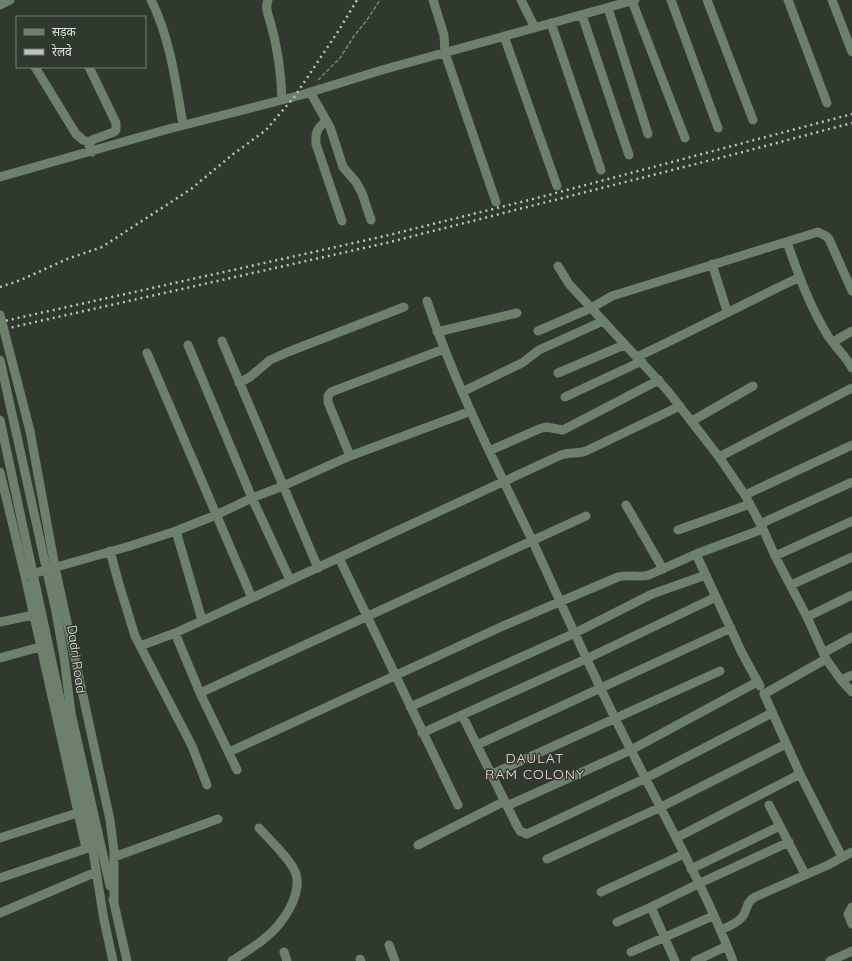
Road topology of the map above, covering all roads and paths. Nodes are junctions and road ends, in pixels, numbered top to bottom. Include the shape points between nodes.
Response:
1 (10, 0) edge
2 (151, 0) edge
3 (268, 0) edge
4 (380, 0) edge
5 (433, 0) edge
6 (521, 0) edge
7 (633, 0) edge
8 (671, 0) edge
9 (707, 0) edge
10 (788, 0) edge
11 (832, 0) edge
12 (0, 5) edge
13 (608, 8) junction
14 (582, 15) junction
15 (551, 23) junction
16 (535, 28) junction
17 (504, 36) junction
18 (852, 52) edge
19 (445, 53) junction
20 (36, 68) edge
21 (89, 68) edge
22 (318, 80) dead end
23 (310, 92) junction
24 (282, 99) junction
25 (827, 103) dead end
26 (753, 120) dead end
27 (326, 121) junction
28 (183, 125) junction
29 (718, 128) dead end
30 (648, 134) dead end
31 (685, 138) dead end
32 (90, 142) junction
33 (92, 152) junction
34 (629, 155) dead end
35 (601, 170) dead end
36 (0, 177) edge
37 (557, 186) dead end
38 (496, 202) dead end
39 (371, 220) dead end
40 (342, 221) dead end
41 (787, 242) junction
42 (712, 264) junction
43 (558, 266) dead end
44 (800, 277) junction
45 (852, 291) edge
46 (427, 301) dead end
47 (404, 307) dead end
48 (591, 308) junction
49 (727, 312) junction
50 (517, 313) dead end
51 (0, 315) edge
52 (603, 321) junction
53 (538, 331) dead end
54 (852, 331) edge
55 (438, 332) junction
56 (222, 341) dead end
57 (832, 342) junction
58 (624, 344) junction
59 (188, 345) dead end
60 (444, 349) junction
61 (146, 353) dead end
62 (640, 359) junction
63 (0, 360) edge
64 (852, 368) edge
65 (558, 374) dead end
66 (659, 380) junction
67 (240, 384) junction
68 (754, 386) dead end
69 (852, 388) edge
70 (462, 392) junction
71 (565, 397) dead end
72 (680, 406) junction
73 (471, 411) junction
74 (0, 420) edge
75 (692, 421) junction
76 (852, 445) edge
77 (489, 451) junction
78 (350, 456) junction
79 (719, 457) junction
80 (0, 472) edge
81 (504, 482) junction
82 (852, 482) edge
83 (283, 486) junction
84 (745, 495) junction
85 (252, 498) junction
86 (750, 504) junction
87 (626, 505) dead end
88 (10, 513) junction
89 (216, 515) junction
90 (0, 516) edge
91 (586, 516) dead end
92 (852, 520) edge
93 (762, 526) junction
94 (678, 530) dead end
95 (176, 531) junction
96 (532, 541) junction
97 (110, 550) junction
98 (696, 554) junction
99 (775, 556) junction
100 (852, 557) edge
101 (339, 558) junction
102 (55, 567) junction
103 (318, 568) junction
104 (663, 569) junction
105 (706, 575) junction
106 (25, 576) junction
107 (290, 580) junction
108 (791, 585) junction
109 (852, 595) edge
110 (716, 597) junction
111 (252, 598) junction
112 (560, 602) junction
113 (33, 614) junction
114 (366, 617) junction
115 (807, 617) junction
116 (202, 620) junction
117 (0, 622) edge
118 (731, 628) junction
119 (575, 632) junction
120 (174, 633) junction
121 (852, 637) edge
122 (140, 646) junction
123 (40, 647) junction
124 (824, 656) junction
125 (0, 658) edge
126 (586, 659) junction
127 (720, 671) dead end
128 (852, 675) edge
129 (395, 676) junction
130 (841, 680) junction
131 (758, 682) junction
132 (601, 689) junction
133 (852, 692) edge
134 (200, 693) junction
135 (764, 694) junction
136 (410, 707) junction
137 (772, 713) junction
138 (462, 715) junction
139 (616, 718) junction
140 (422, 733) junction
141 (786, 744) junction
142 (477, 745) junction
143 (631, 750) junction
144 (229, 752) junction
145 (237, 770) dead end
146 (492, 774) junction
147 (800, 774) junction
148 (646, 778) junction
149 (207, 785) dead end
150 (506, 803) junction
151 (458, 805) dead end
152 (769, 805) dead end
153 (660, 807) junction
154 (77, 812) junction
155 (218, 820) dead end
156 (780, 826) junction
157 (259, 828) dead end
158 (0, 838) edge
159 (676, 838) junction
160 (789, 842) junction
161 (418, 845) dead end
162 (89, 847) junction
163 (852, 852) edge
164 (684, 854) junction
165 (114, 857) junction
166 (842, 857) junction
167 (547, 859) dead end
168 (691, 869) junction
169 (96, 872) junction
170 (805, 874) junction
171 (0, 878) edge
172 (698, 884) junction
173 (601, 892) dead end
174 (114, 903) junction
175 (852, 906) edge
176 (651, 907) junction
177 (0, 913) edge
178 (713, 916) junction
179 (617, 922) dead end
180 (852, 924) edge
181 (720, 930) junction
182 (665, 938) junction
183 (389, 945) dead end
184 (727, 946) junction
185 (852, 951) edge
186 (631, 952) dead end
187 (113, 961) edge
188 (127, 961) edge
189 (232, 961) edge
190 (395, 961) edge
191 (675, 961) edge
192 (695, 961) edge
193 (733, 961) edge
194 (830, 961) edge

1 - 12 street
2 - 28 street via 170,58
3 - 24 street via 267,13 280,61
4 - 22 path via 340,58
5 - 19 street via 444,35
6 - 16 street
7 - 13 street
7 - 31 street
8 - 29 street
9 - 26 street
10 - 25 street
11 - 18 street
13 - 14 street
13 - 30 street
14 - 15 street
14 - 34 street
15 - 16 street
15 - 35 street
16 - 17 street
17 - 19 street
17 - 37 street
19 - 23 street
19 - 38 street
20 - 32 street via 76,134
21 - 32 street via 117,127 114,132
23 - 24 street
23 - 27 street
24 - 28 street
27 - 39 street via 343,167 359,188
27 - 40 street via 316,132 316,144
28 - 33 street
32 - 33 street
33 - 36 street
41 - 42 street
41 - 44 street
41 - 45 street via 818,232 826,236
42 - 48 street via 612,296
42 - 49 street
43 - 48 street via 569,284
44 - 49 street
44 - 57 street
46 - 55 street
47 - 67 street via 270,360
48 - 52 street
48 - 53 street
49 - 62 street
50 - 55 street
51 - 102 street, bridge via 30,432
52 - 58 street
52 - 70 street via 539,350 522,363
54 - 57 street
55 - 60 street
56 - 67 street
57 - 64 street
58 - 62 street
58 - 65 street
59 - 85 street
60 - 70 street
60 - 78 street via 331,392 328,402
61 - 89 street
62 - 66 street
62 - 71 street
63 - 174 street, Dadri Road, bridge via 56,612 72,713
66 - 72 street
66 - 77 street via 563,430 546,427
67 - 83 street
68 - 75 street
69 - 79 street
70 - 73 street
72 - 75 street
72 - 81 street via 586,451 567,453
73 - 77 street
73 - 78 street
74 - 162 street, Dadri Road, bridge via 90,833
75 - 79 street
76 - 84 street
77 - 81 street
78 - 83 street
79 - 84 street
80 - 88 street
81 - 96 street
81 - 101 street
82 - 93 street
83 - 85 street
83 - 103 street
84 - 86 street
85 - 89 street
85 - 107 street
86 - 93 street
86 - 94 street
87 - 104 street
88 - 90 street
88 - 106 street
89 - 95 street
89 - 111 street
91 - 96 street
92 - 99 street
93 - 98 street
93 - 99 street
95 - 97 street
95 - 116 street
96 - 112 street
96 - 114 street
97 - 102 street
97 - 122 street
98 - 104 street
98 - 105 street
99 - 108 street
100 - 108 street
101 - 103 street
101 - 114 street
102 - 106 street
102 - 165 street via 110,820
103 - 107 street
104 - 112 street via 643,577 618,577
105 - 110 street
105 - 119 street via 652,594
106 - 113 street
107 - 111 street
108 - 115 street
109 - 115 street
110 - 118 street
110 - 126 street
111 - 116 street
112 - 119 street
112 - 129 street
113 - 117 street
113 - 123 street
114 - 129 street
114 - 134 street
115 - 124 street
116 - 120 street
118 - 131 street
118 - 132 street
119 - 126 street
119 - 136 street
120 - 122 street
120 - 134 street
121 - 124 street
122 - 149 street via 189,740
123 - 125 street
123 - 154 street
124 - 130 street
124 - 135 street
126 - 132 street
126 - 138 street
127 - 139 street
128 - 130 street
129 - 136 street
129 - 144 street
130 - 133 street
131 - 135 street
131 - 143 street
132 - 139 street
132 - 142 street
134 - 144 street
135 - 137 street
136 - 140 street
137 - 141 street
137 - 148 street
138 - 140 street
138 - 142 street
139 - 143 street
139 - 146 street
140 - 151 street
141 - 147 street
141 - 153 street
142 - 146 street
143 - 148 street
143 - 150 street
144 - 145 street
146 - 150 street
147 - 159 street
147 - 166 street
148 - 150 street via 527,834 520,831
148 - 153 street
150 - 161 street
152 - 156 street
153 - 159 street
153 - 167 street
154 - 158 street
154 - 162 street
155 - 165 street
156 - 160 street
156 - 168 street
157 - 189 street via 296,873 296,892 289,909 275,929
159 - 164 street
160 - 170 street
160 - 172 street
162 - 169 street, Dadri Road
162 - 171 street
163 - 166 street
164 - 168 street
164 - 173 street
165 - 174 street
166 - 170 street
168 - 172 street
169 - 177 street
169 - 187 street, Dadri Road
170 - 181 street via 754,897 749,901 740,920
172 - 176 street
172 - 178 street
174 - 188 street, Dadri Road
175 - 180 street via 848,914
176 - 179 street
176 - 182 street
178 - 181 street
178 - 182 street
181 - 184 street
182 - 186 street
182 - 191 street
183 - 190 street
184 - 192 street
184 - 193 street
185 - 194 street

